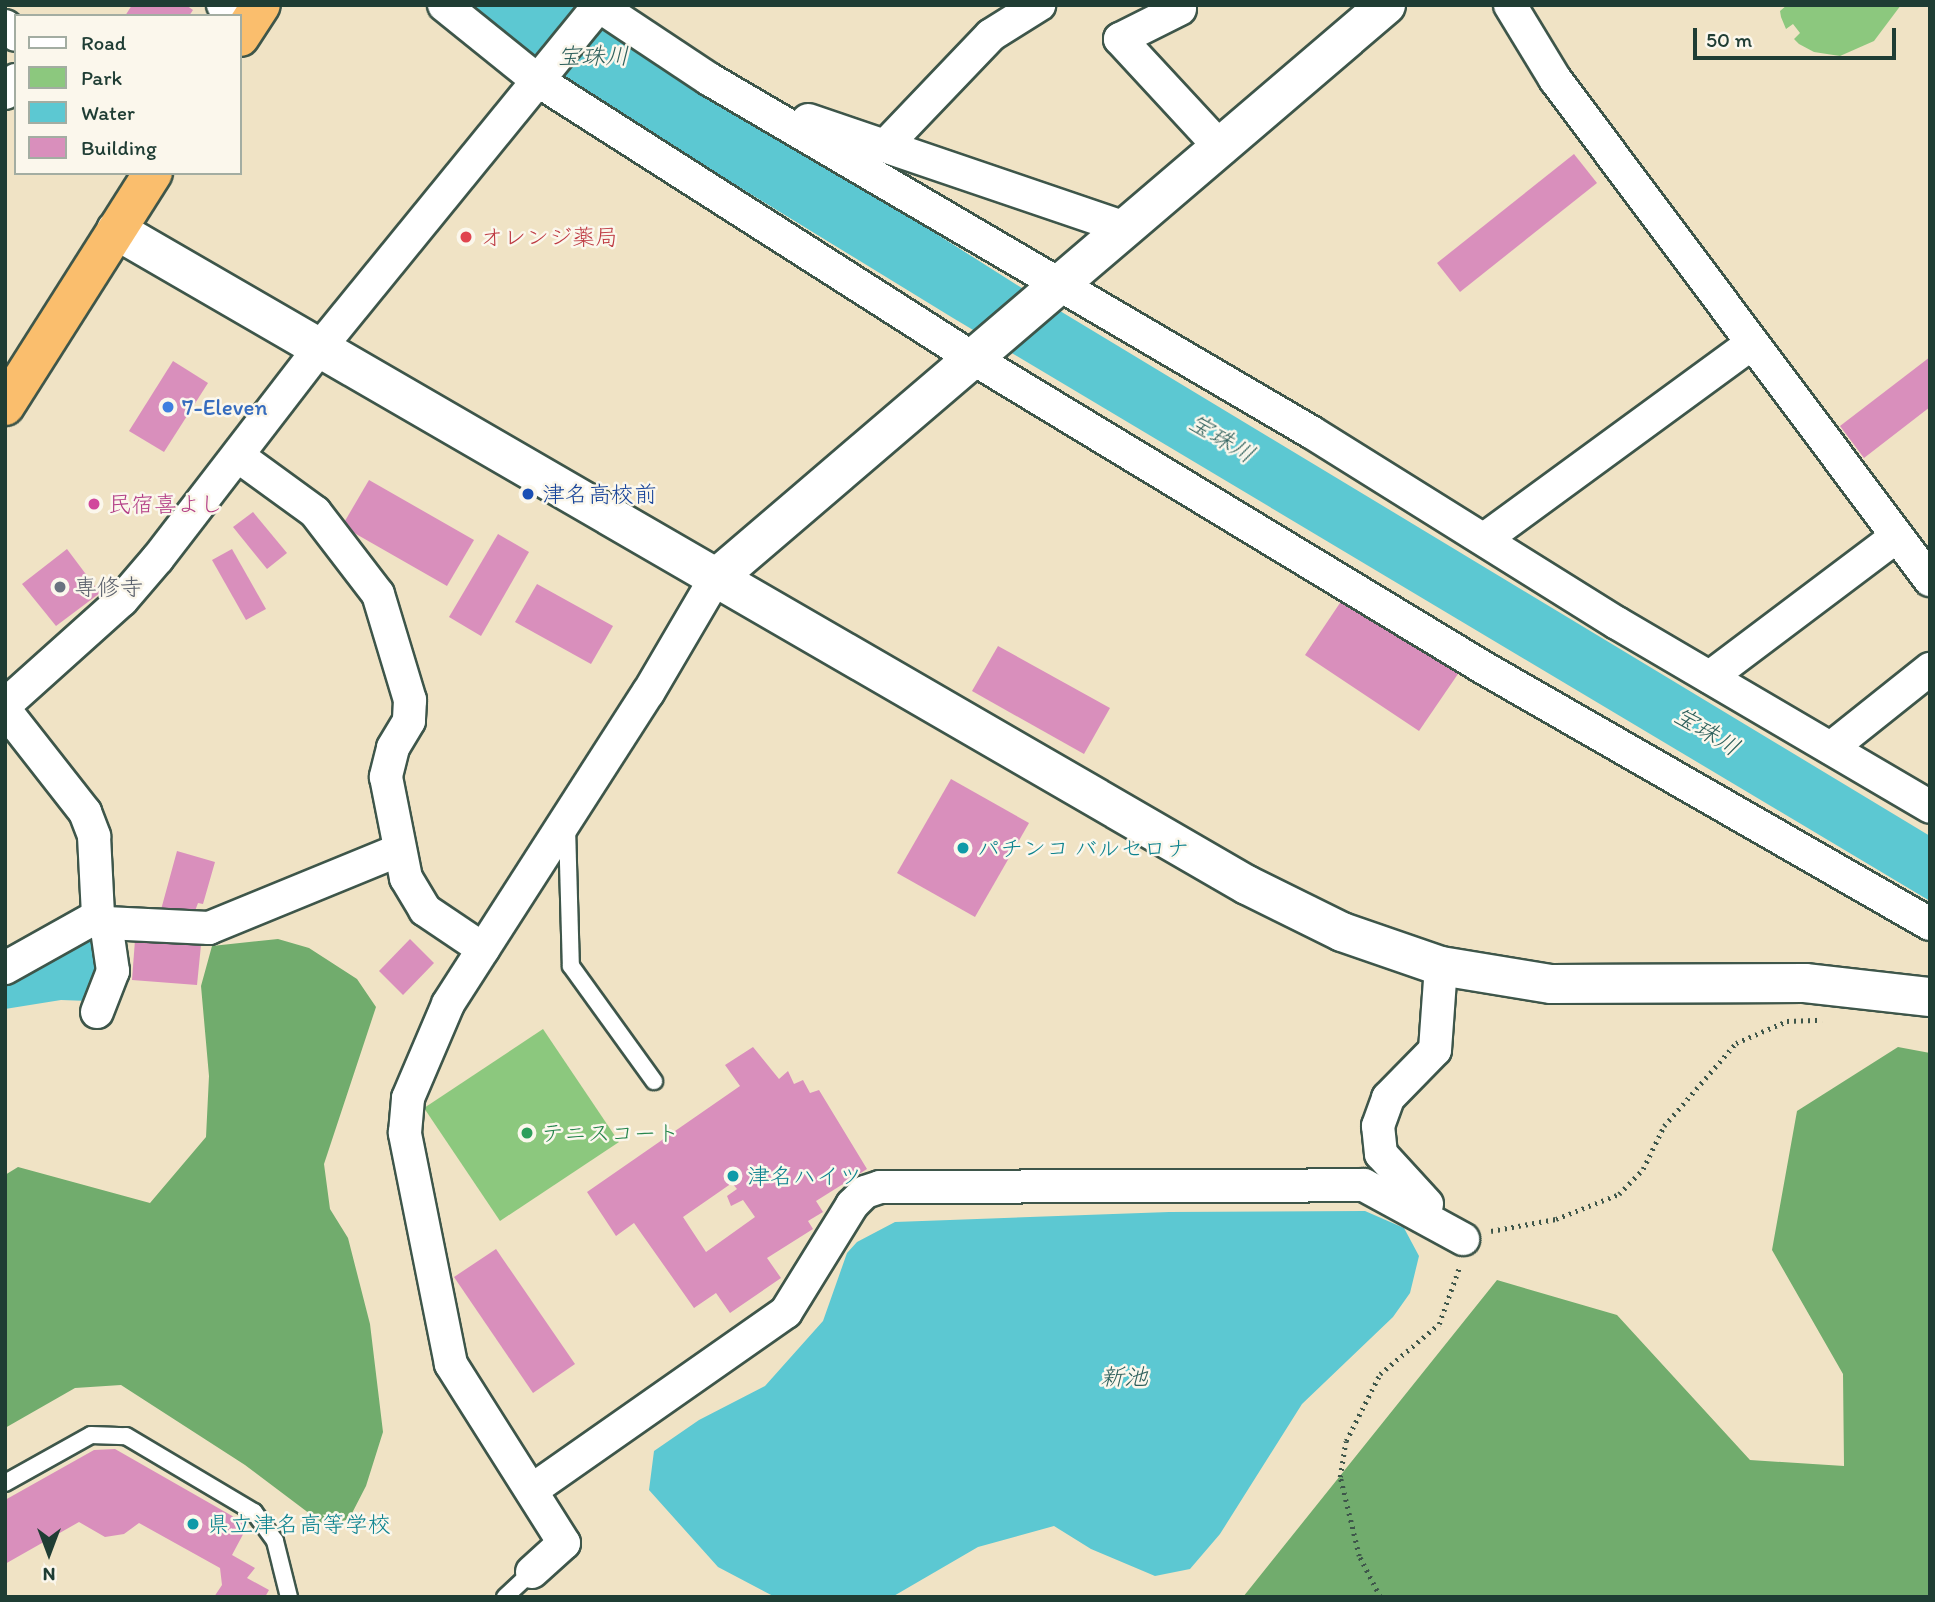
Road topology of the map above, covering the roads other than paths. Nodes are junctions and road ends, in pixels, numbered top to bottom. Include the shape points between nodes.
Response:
1 (444, 5) edge
2 (1039, 5) edge
3 (1387, 5) edge
4 (1510, 5) edge
5 (599, 6) edge
6 (1180, 9) dead end
7 (539, 77) junction
8 (796, 129) junction
9 (885, 146) junction
10 (1222, 149) junction
11 (152, 175) edge
12 (1128, 229) junction
13 (116, 230) junction
14 (1054, 290) junction
15 (1752, 343) junction
16 (318, 350) junction
17 (976, 357) junction
18 (11, 381) edge
19 (238, 456) junction
20 (1897, 536) junction
21 (1486, 538) junction
22 (715, 579) junction
23 (1930, 580) edge
24 (1930, 669) edge
25 (1710, 677) junction
26 (5, 707) edge
27 (1831, 748) junction
28 (1930, 807) edge
29 (566, 815) junction
30 (399, 850) junction
31 (102, 919) junction
32 (1930, 924) edge
33 (483, 949) junction
34 (1441, 966) junction
35 (5, 968) edge
36 (1930, 997) edge
37 (97, 1012) dead end
38 (654, 1081) dead end
39 (5, 1483) edge
40 (532, 1490) junction
41 (532, 1572) joint
42 (289, 1597) edge
43 (505, 1597) edge

1 - 7 street
2 - 9 street via 990,35
3 - 10 street
4 - 15 street via 1555,79
5 - 7 street
5 - 8 street via 709,79
6 - 10 street via 1120,38
7 - 16 street
7 - 17 street
8 - 9 street via 807,120
8 - 14 street
9 - 12 street
10 - 12 street
11 - 13 highway
12 - 14 street
13 - 16 street
13 - 18 highway
14 - 17 street
14 - 21 street
15 - 20 street
15 - 21 street
16 - 19 street
16 - 22 street
17 - 22 street
17 - 32 street via 1485,668
19 - 26 street via 122,600
19 - 30 street via 315,512 378,594 411,712 393,748 386,777
20 - 23 street
20 - 25 street
21 - 25 street
22 - 29 street via 648,693
22 - 34 street via 1258,890 1342,932
24 - 27 street
25 - 27 street
26 - 31 street via 85,812 94,836
27 - 28 street
29 - 33 street
29 - 38 lane via 571,966
30 - 31 street via 209,928
30 - 33 street via 416,900 438,921
31 - 35 street
31 - 37 street via 113,971
33 - 40 street via 448,1004 414,1079 405,1133 451,1364
34 - 36 street via 1510,980 1613,988 1850,985
34 - 40 street via 1435,1050 1388,1098 1377,1141 1390,1168 1463,1239 1364,1185 880,1187 865,1192 852,1205 786,1312
39 - 42 lane via 91,1435 126,1436 254,1512 275,1541
40 - 41 street via 564,1543
41 - 43 lane

